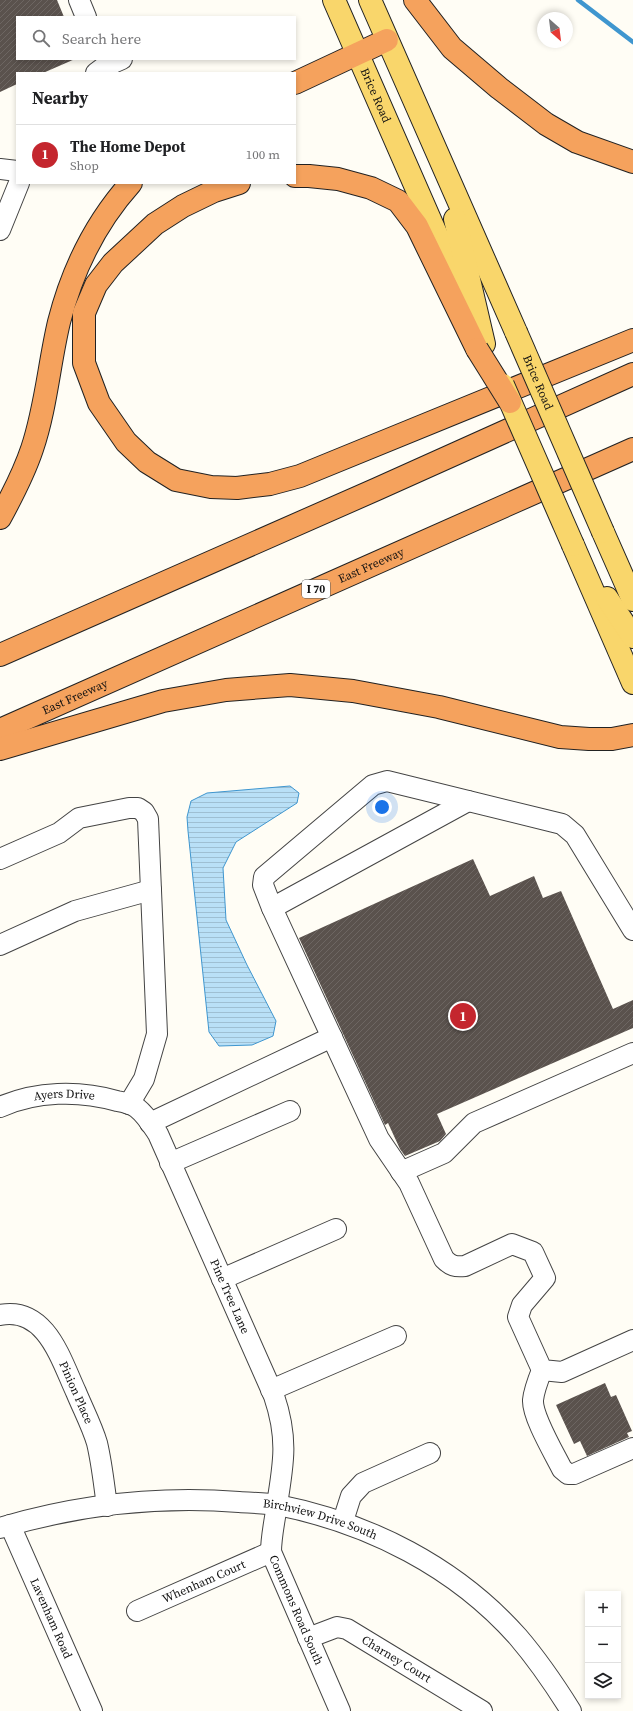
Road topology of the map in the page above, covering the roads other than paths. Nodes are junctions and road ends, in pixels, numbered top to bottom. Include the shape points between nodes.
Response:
1 (79, 0) edge
2 (334, 0) edge
3 (370, 0) edge
4 (415, 0) edge
5 (86, 16) edge
6 (387, 40) junction
7 (357, 53) junction
8 (119, 60) edge
9 (100, 66) edge
10 (296, 83) edge
11 (633, 162) edge
12 (442, 166) junction
13 (0, 169) edge
14 (16, 171) edge
15 (296, 176) edge
16 (19, 184) edge
17 (130, 184) edge
18 (236, 184) edge
19 (0, 230) edge
20 (633, 340) edge
21 (480, 346) junction
22 (633, 374) edge
23 (510, 402) joint
24 (633, 449) edge
25 (0, 518) edge
26 (573, 545) junction
27 (633, 600) edge
28 (633, 637) edge
29 (0, 655) edge
30 (633, 682) edge
31 (0, 730) edge
32 (633, 735) edge
33 (0, 750) edge
34 (468, 801) junction
35 (0, 858) edge
36 (151, 890) junction
37 (272, 908) junction
38 (633, 930) edge
39 (0, 945) edge
40 (332, 1037) junction
41 (633, 1053) edge
42 (129, 1104) junction
43 (0, 1108) edge
44 (290, 1111) dead end
45 (150, 1123) junction
46 (170, 1163) junction
47 (401, 1172) junction
48 (336, 1229) dead end
49 (222, 1279) junction
50 (0, 1315) edge
51 (396, 1336) dead end
52 (633, 1340) edge
53 (542, 1370) junction
54 (271, 1390) junction
55 (633, 1448) edge
56 (430, 1453) dead end
57 (277, 1505) junction
58 (107, 1506) junction
59 (343, 1522) junction
60 (5, 1527) edge
61 (271, 1552) junction
62 (137, 1611) dead end
63 (308, 1638) junction
64 (92, 1711) edge
65 (340, 1711) edge
66 (482, 1711) edge
67 (571, 1711) edge

1 - 5 street
2 - 7 main road, Brice Road
3 - 6 main road, Brice Road
4 - 11 highway via 452,48 546,124 578,142
6 - 7 highway
6 - 12 main road, Brice Road
7 - 10 highway
7 - 21 main road, Brice Road
8 - 9 street
12 - 21 main road, Brice Road
12 - 27 main road, Brice Road, bridge
13 - 14 street
15 - 21 highway via 338,179 371,188 398,201 417,226
16 - 19 street
17 - 25 highway via 99,224 74,277 59,322 44,403 32,450
18 - 20 highway via 183,206 156,224 113,263 96,285 84,313 84,363 99,403 126,442 147,462 176,480 211,487 237,488 270,484 300,476
21 - 23 highway, bridge
22 - 29 highway
23 - 26 main road, bridge
24 - 31 highway, East Freeway / I 70
26 - 28 main road
26 - 30 main road
32 - 33 highway via 612,739 560,737 439,707 353,691 290,685 226,690 163,701
34 - 37 street
34 - 37 street via 387,781 373,785 264,877 263,885
34 - 38 street via 562,824 575,835
35 - 36 street via 59,833 79,818 138,808 144,812 149,823
36 - 39 street via 75,911
36 - 42 street via 157,1034 144,1079
37 - 40 street
40 - 45 street
40 - 47 street via 379,1139
41 - 47 street via 474,1123 444,1153
42 - 43 street, Ayers Drive via 101,1096 68,1093 38,1096
42 - 45 street, Pine Tree Lane via 136,1107
44 - 46 street
45 - 46 street, Pine Tree Lane via 158,1134
46 - 49 street, Pine Tree Lane
47 - 53 street via 409,1183 444,1259 451,1265 465,1266 512,1244 533,1252 545,1278 522,1305 518,1317
48 - 49 street
49 - 54 street, Pine Tree Lane
50 - 58 street, Pinion Place via 27,1318 52,1340 96,1441
51 - 54 street
52 - 53 street via 562,1372
53 - 55 street via 533,1402 536,1415 562,1469 568,1474 574,1474
54 - 57 street, Pine Tree Lane via 284,1432
56 - 59 street via 363,1483 351,1496
57 - 58 street, Birchview Drive South via 204,1499
57 - 59 street, Birchview Drive South
57 - 61 street, Commons Road South
58 - 60 street, Birchview Drive South via 68,1511
59 - 67 street, Birchview Drive South via 395,1544 436,1568 482,1603 518,1637
60 - 64 street, Lavenham Road
61 - 62 street, Whenham Court
61 - 63 street, Commons Road South
63 - 65 street, Commons Road South
63 - 66 street, Charney Court via 337,1627 347,1629

